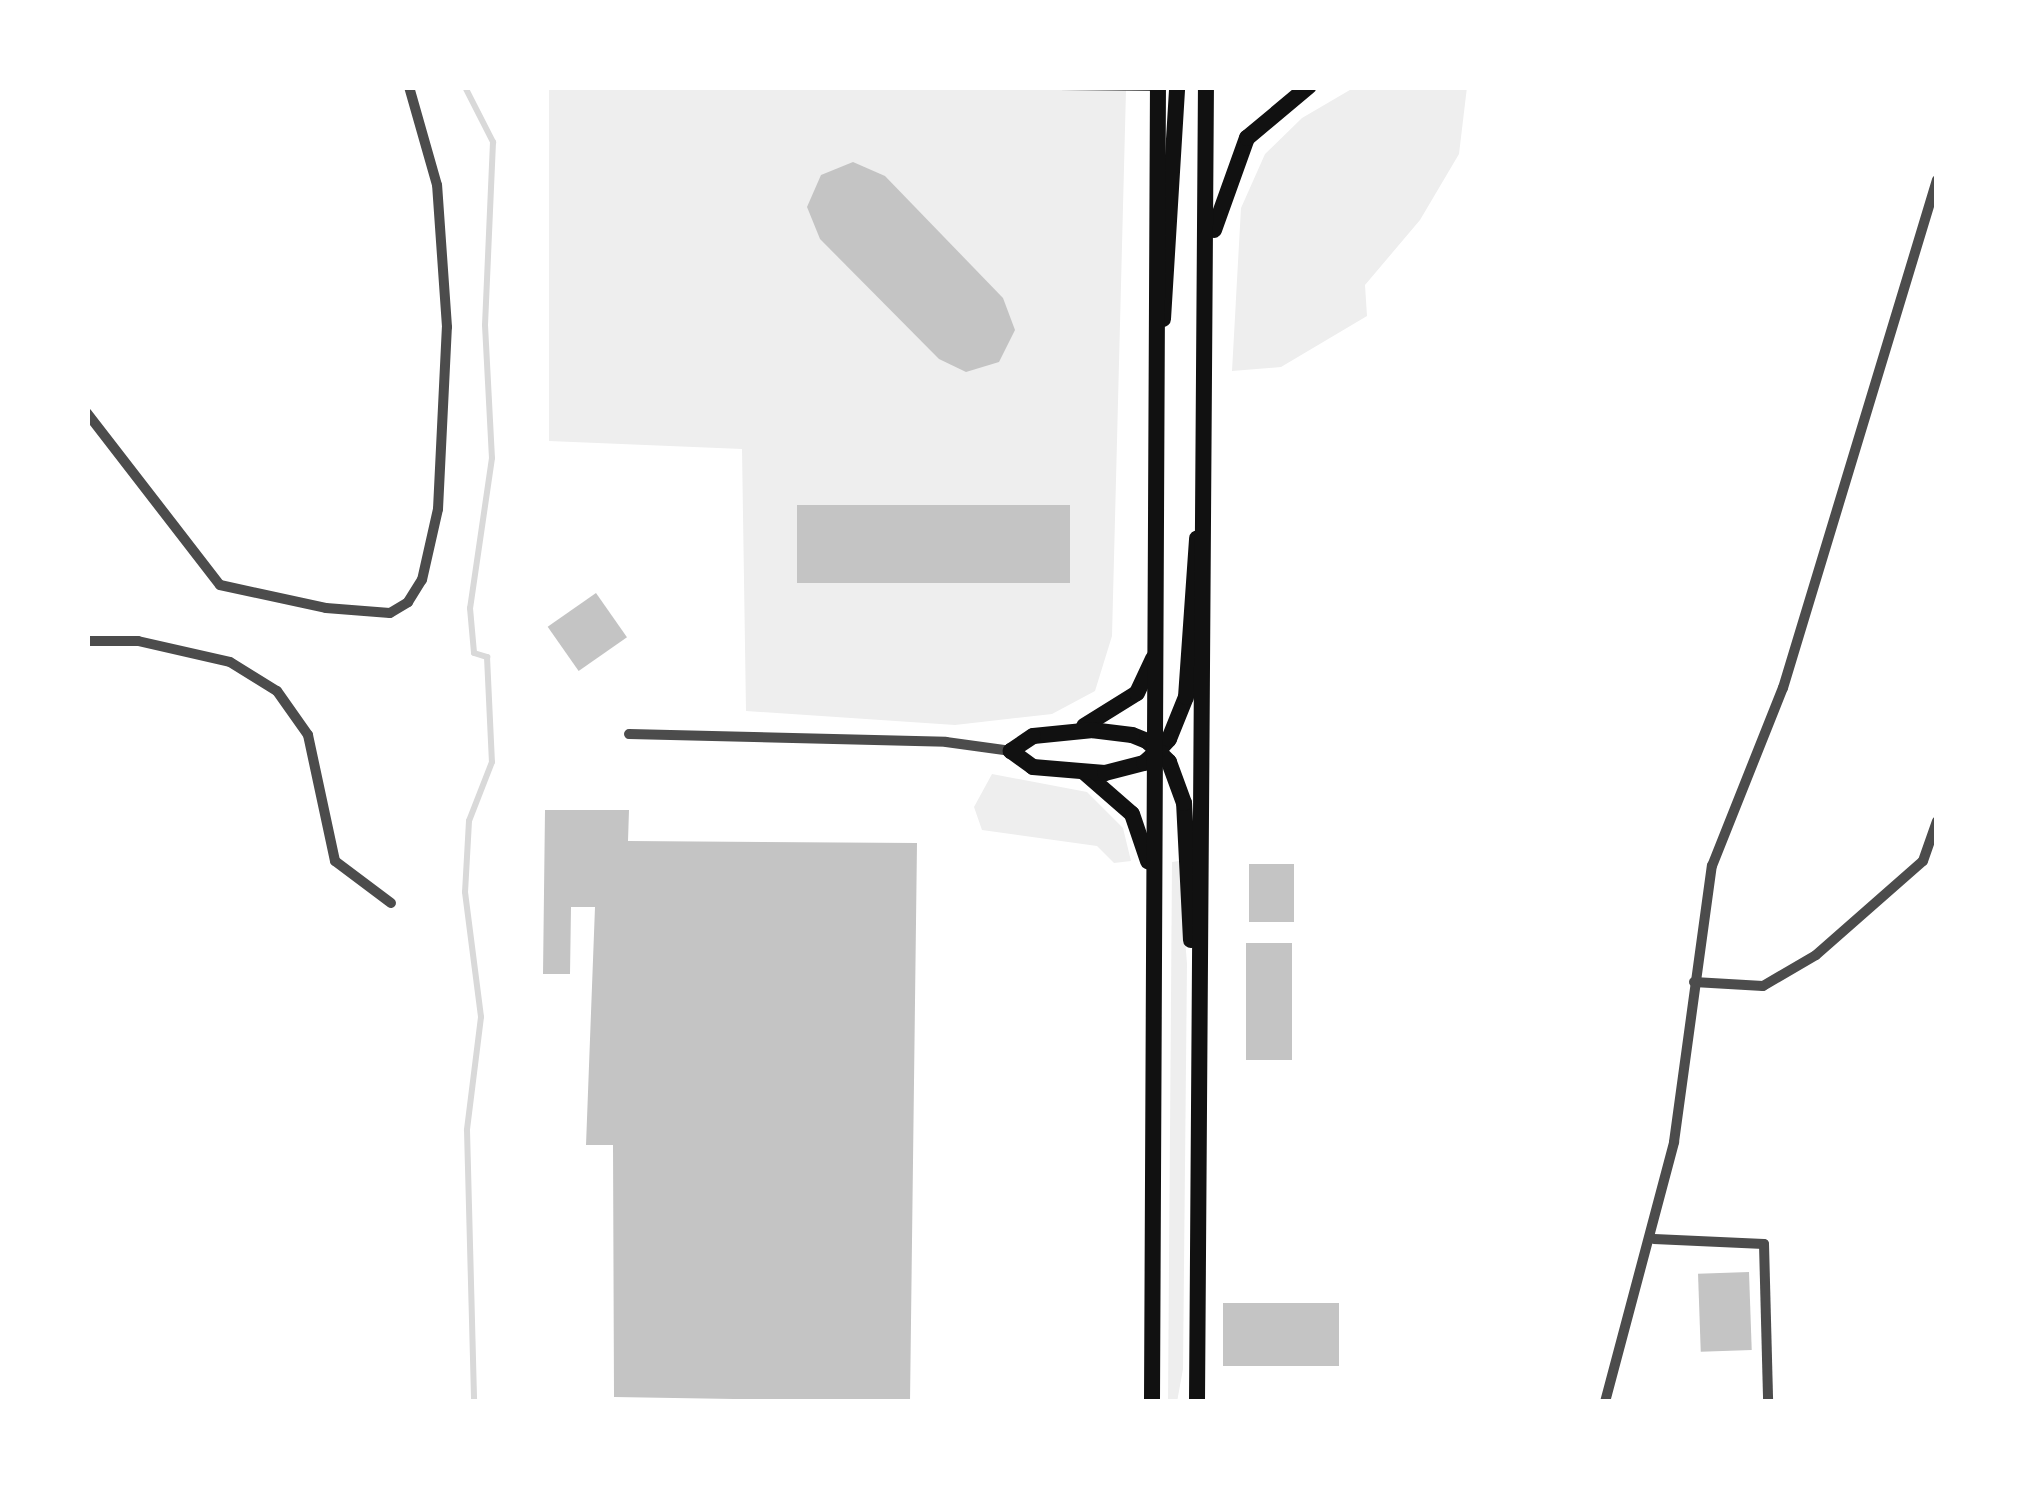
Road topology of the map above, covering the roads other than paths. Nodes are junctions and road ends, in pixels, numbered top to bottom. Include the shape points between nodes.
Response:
1 (409, 87) edge
2 (1059, 87) edge
3 (1158, 87) edge
4 (1177, 87) edge
5 (1206, 87) edge
6 (1308, 87) edge
7 (1937, 180) edge
8 (1206, 290) junction
9 (1156, 348) junction
10 (87, 413) edge
11 (1204, 514) junction
12 (87, 641) edge
13 (1158, 641) junction
14 (1075, 730) junction
15 (629, 734) dead end
16 (1011, 751) junction
17 (1158, 751) junction
18 (1084, 772) junction
19 (1937, 821) edge
20 (1154, 884) junction
21 (392, 903) dead end
22 (1694, 982) junction
23 (1199, 995) junction
24 (1654, 1239) junction
25 (1197, 1360) junction
26 (1151, 1402) edge
27 (1187, 1402) edge
28 (1197, 1402) edge
29 (1605, 1402) edge
30 (1768, 1402) edge

1 - 10 street via 437,185 447,327 438,509 422,580 408,602 390,613 326,608 220,585
2 - 3 lane
3 - 9 main road
4 - 9 main road via 1172,273
5 - 8 main road
6 - 8 main road via 1255,127 1240,151 1221,197
7 - 22 street via 1783,688 1712,866
8 - 11 main road
9 - 13 main road
11 - 17 main road via 1188,592 1183,711
11 - 23 main road
12 - 21 street via 138,641 230,662 278,691 308,735 334,861
13 - 14 main road via 1137,693
13 - 17 main road
14 - 16 main road via 1033,736
14 - 17 main road via 1132,735
15 - 16 street via 946,742
16 - 18 main road via 1033,767
17 - 18 main road via 1135,767
17 - 20 main road
17 - 23 main road via 1181,787
18 - 20 main road via 1138,822
19 - 22 street via 1924,861 1816,955 1763,986
20 - 26 main road
22 - 24 street
23 - 25 main road
24 - 29 street via 1625,1306
24 - 30 street via 1764,1244
25 - 27 main road
25 - 28 main road

